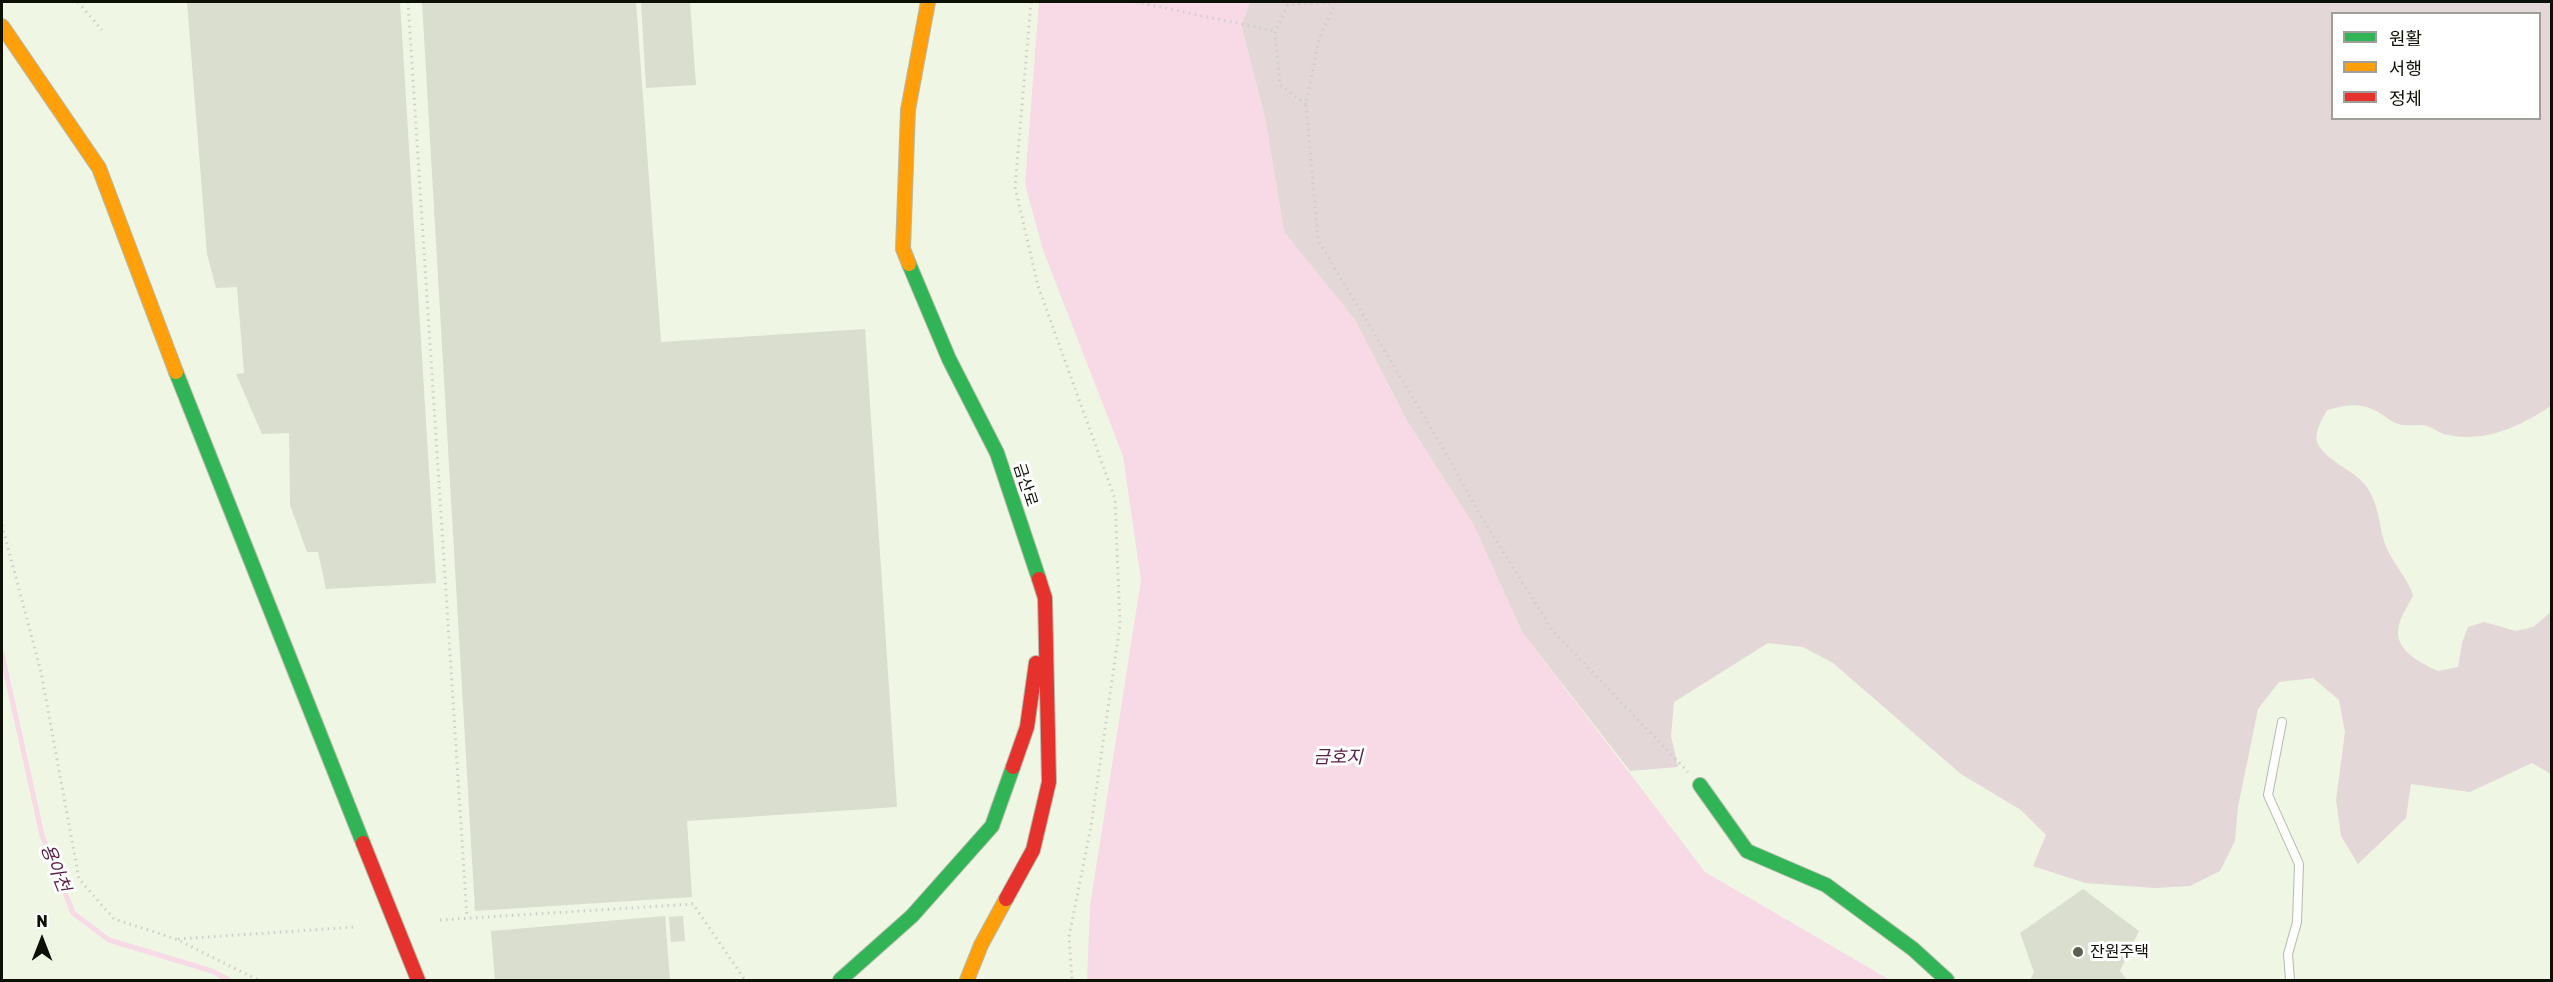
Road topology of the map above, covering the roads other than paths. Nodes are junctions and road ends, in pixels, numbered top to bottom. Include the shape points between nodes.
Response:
1 (928, 2) edge
2 (2, 26) edge
3 (1045, 598) junction
4 (2282, 722) dead end
5 (1700, 785) road end
6 (418, 981) edge
7 (840, 981) edge
8 (967, 981) edge
9 (1947, 981) edge
10 (2290, 981) edge

1 - 3 street, 금산로 via 908,110 903,249 949,359 998,453
2 - 6 street via 99,168 192,414
3 - 7 street via 1027,726 992,826 912,916
3 - 8 street, 금산로 via 1048,782 1033,850 981,945
4 - 10 lane via 2268,795 2299,864 2297,922 2288,954
5 - 9 street via 1747,851 1826,885 1913,949

